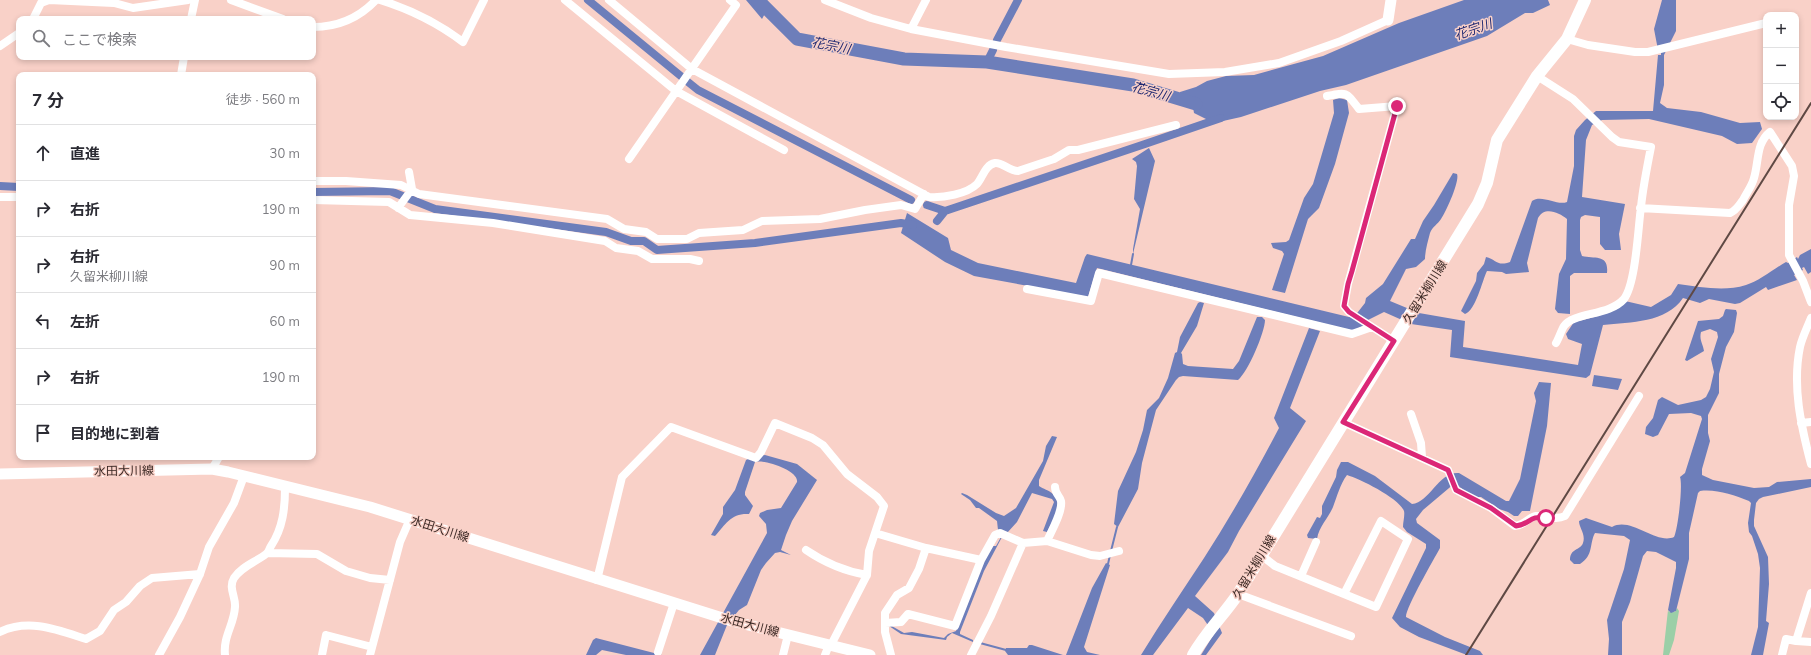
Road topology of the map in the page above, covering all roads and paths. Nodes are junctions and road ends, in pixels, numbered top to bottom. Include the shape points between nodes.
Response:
1 (188, 0) edge
2 (194, 0) edge
3 (232, 0) edge
4 (376, 0) edge
5 (380, 0) edge
6 (484, 0) edge
7 (565, 0) edge
8 (609, 0) edge
9 (730, 0) edge
10 (825, 0) edge
11 (926, 0) edge
12 (1391, 0) edge
13 (148, 3) edge
14 (1582, 5) edge
15 (34, 16) edge
16 (191, 16) edge
17 (275, 16) edge
18 (1388, 20) joint
19 (1763, 24) edge
20 (316, 27) edge
21 (912, 29) junction
22 (16, 35) edge
23 (1567, 39) junction
24 (0, 46) edge
25 (184, 60) edge
26 (692, 69) junction
27 (182, 72) edge
28 (1538, 76) junction
29 (676, 91) junction
30 (1327, 96) dead end
31 (1176, 125) dead end
32 (784, 150) dead end
33 (629, 159) dead end
34 (409, 172) dead end
35 (316, 181) edge
36 (412, 189) junction
37 (924, 194) junction
38 (0, 196) edge
39 (16, 197) edge
40 (316, 200) edge
41 (398, 208) junction
42 (1640, 208) junction
43 (699, 262) dead end
44 (1027, 289) dead end
45 (1811, 302) edge
46 (1811, 318) edge
47 (1372, 327) junction
48 (1394, 341) junction
49 (1556, 343) dead end
50 (1638, 396) dead end
51 (1410, 414) dead end
52 (1343, 422) junction
53 (1811, 422) edge
54 (1801, 423) junction
55 (1422, 457) junction
56 (216, 460) edge
57 (1811, 464) edge
58 (212, 469) junction
59 (0, 474) edge
60 (244, 476) junction
61 (1055, 487) dead end
62 (285, 488) junction
63 (410, 519) junction
64 (875, 533) junction
65 (1047, 541) junction
66 (1316, 542) dead end
67 (1023, 544) junction
68 (926, 548) junction
69 (806, 550) dead end
70 (1119, 551) dead end
71 (268, 552) junction
72 (1261, 555) junction
73 (981, 560) junction
74 (200, 574) junction
75 (867, 575) junction
76 (1301, 576) junction
77 (390, 580) junction
78 (597, 580) junction
79 (1811, 593) edge
80 (1238, 594) junction
81 (1344, 594) junction
82 (674, 603) junction
83 (885, 623) junction
84 (0, 632) edge
85 (788, 635) junction
86 (1351, 636) dead end
87 (1796, 640) junction
88 (1811, 642) edge
89 (828, 648) edge
90 (371, 651) edge
91 (658, 652) dead end
92 (159, 655) edge
93 (225, 655) edge
94 (322, 655) edge
95 (783, 655) edge
96 (870, 655) edge
97 (890, 655) edge
98 (971, 655) edge
99 (1192, 655) edge
100 (1782, 655) edge

1 - 13 street
2 - 16 street
3 - 17 street
4 - 20 street via 351,19
5 - 6 street via 420,16 449,31 463,42
7 - 29 street
8 - 26 street
9 - 26 street via 736,5
10 - 21 street via 871,18
11 - 21 street
12 - 18 main road
13 - 15 street via 133,8 114,3 49,0 41,3
14 - 23 main road, 久留米柳川線
18 - 21 street via 1341,42 1279,63 1225,72 1169,74
19 - 23 street via 1648,52 1588,45
22 - 24 street
23 - 28 main road, 久留米柳川線
25 - 27 street
26 - 29 street
26 - 37 street
28 - 42 street via 1573,99 1619,142 1651,147
28 - 48 main road, 久留米柳川線 via 1497,140 1487,184 1478,204
29 - 32 street
29 - 33 street
30 - 47 street via 1348,94 1359,109 1397,106 1344,306
31 - 37 street via 1078,150 1069,150 1054,159 1018,171 995,163 988,167 976,185 966,190 938,197
34 - 36 street
35 - 36 street via 401,185
36 - 37 street via 419,194 607,219 624,229 646,232 657,239 687,239 699,233 743,230 762,221 820,219 901,205 914,209
36 - 41 street
38 - 39 street
40 - 41 street via 389,202
41 - 43 street via 410,215 493,223 605,241 616,248 638,252 652,259 690,259
42 - 45 street via 1730,213 1736,210 1751,187 1759,150 1764,137 1770,132 1792,166 1794,176 1789,205 1789,255
42 - 49 street via 1630,287 1624,299 1614,307 1573,319 1564,325
44 - 47 street via 1091,301 1099,273 1352,334
46 - 54 street via 1800,346 1796,379
47 - 48 street
48 - 52 main road, 久留米柳川線
50 - 55 street via 1565,516 1561,518 1532,517 1523,525 1516,526 1491,508 1456,490 1448,470
51 - 55 street via 1421,443
52 - 55 street
52 - 72 main road, 久留米柳川線
53 - 54 street
54 - 57 street
56 - 58 street
58 - 59 main road, 水田大川線
58 - 60 main road, 水田大川線
60 - 62 main road, 水田大川線
60 - 74 street via 234,503 209,547
61 - 65 street via 1061,508
62 - 63 main road, 水田大川線 via 370,507
62 - 71 street via 284,514
63 - 77 street via 400,542
63 - 78 main road, 水田大川線
64 - 68 street
64 - 75 street via 869,551
64 - 78 street via 884,509 883,504 847,474 823,445 812,438 775,423 756,458 671,427 622,477
65 - 67 street
65 - 70 street via 1091,556
66 - 76 street
67 - 73 street via 1000,533 995,535
67 - 98 street
68 - 73 street
68 - 83 street via 909,588 897,595 885,613
69 - 75 street via 825,563
71 - 77 street via 317,554 346,571 370,578
71 - 93 street via 243,568 232,583 235,606 225,638
72 - 76 street via 1275,566
72 - 80 main road, 久留米柳川線
73 - 83 street via 955,626 908,614 901,622
74 - 84 street via 152,578 114,610 100,631 86,639 32,625 10,627
74 - 92 street
75 - 89 street
76 - 81 street
77 - 90 street
78 - 82 main road, 水田大川線
79 - 87 street
80 - 86 street
80 - 99 main road, 久留米柳川線
81 - 81 street via 1376,607 1408,539 1381,521
82 - 85 main road, 水田大川線
82 - 91 street
83 - 97 street via 884,632
85 - 89 main road, 水田大川線
85 - 95 street
87 - 88 street
87 - 100 street via 1786,639
89 - 96 main road, 水田大川線
90 - 94 street via 326,635

